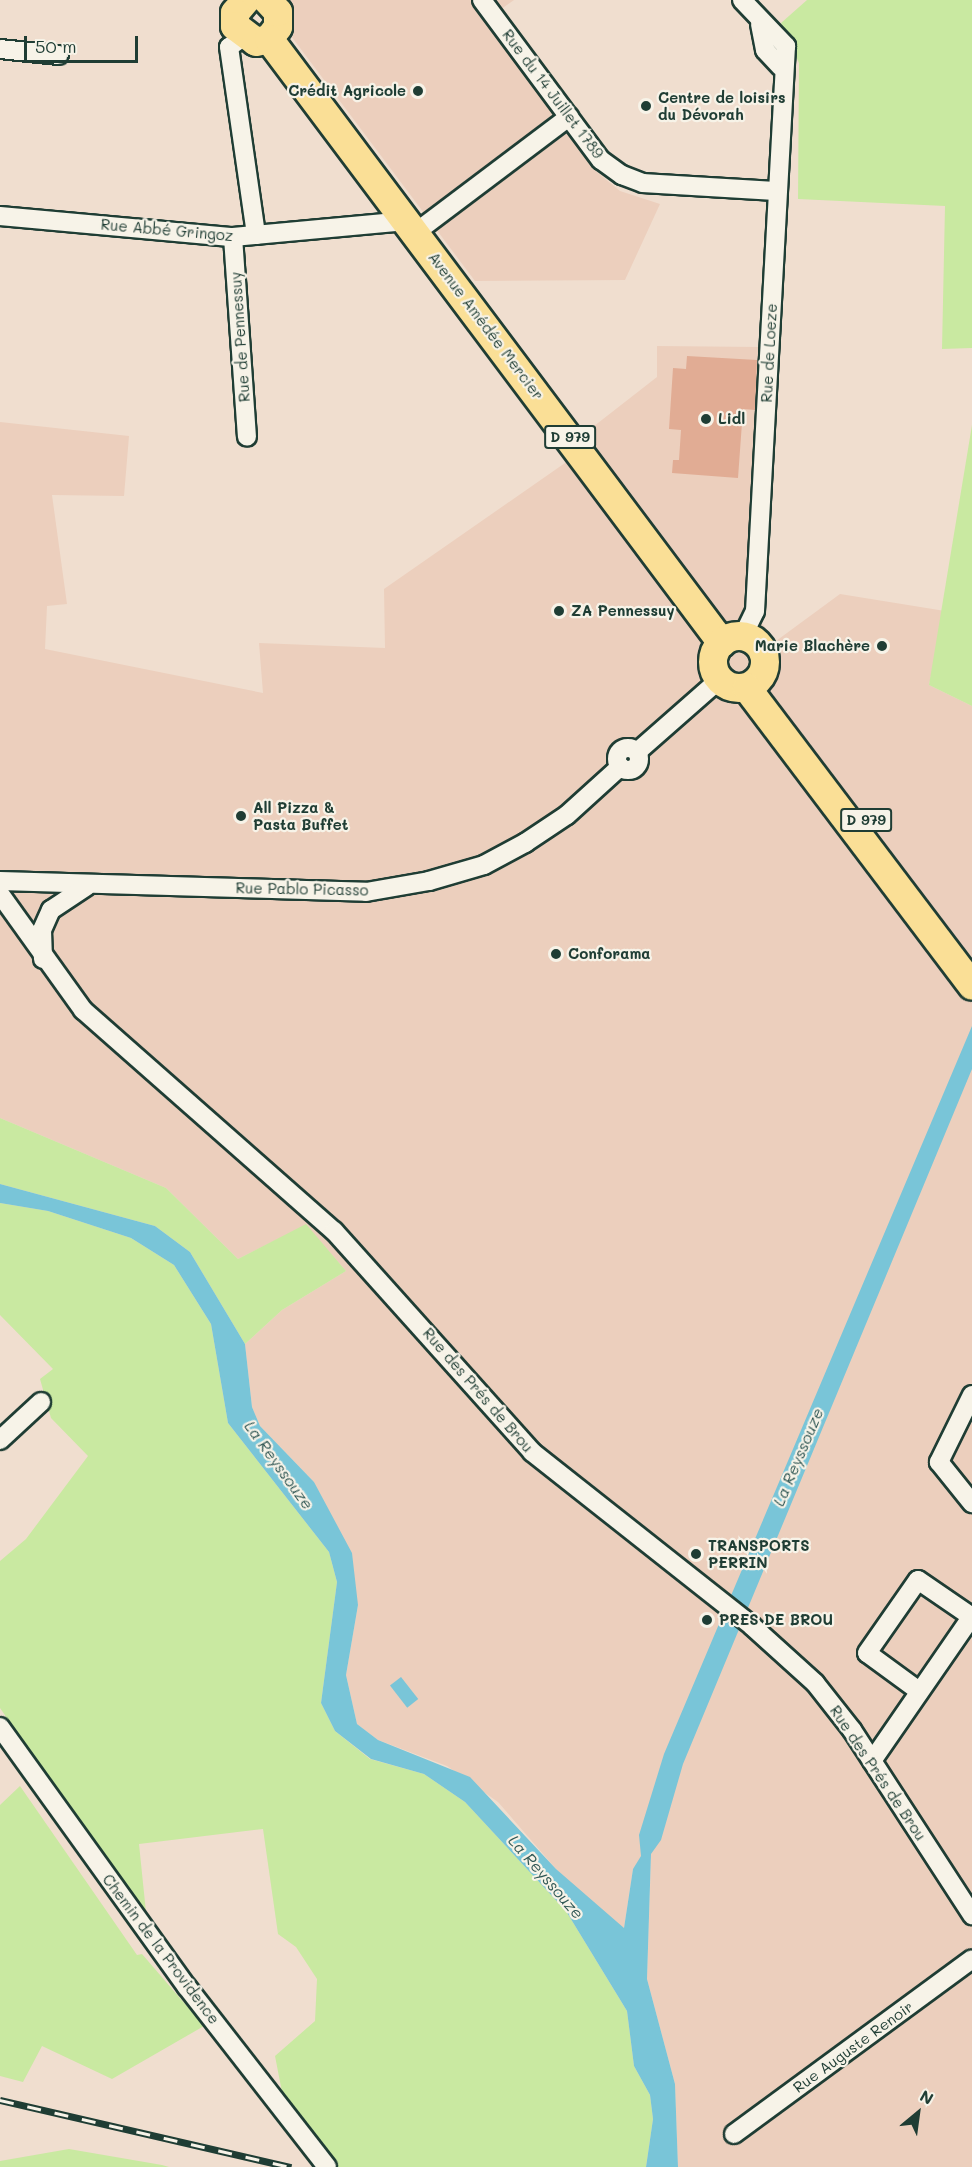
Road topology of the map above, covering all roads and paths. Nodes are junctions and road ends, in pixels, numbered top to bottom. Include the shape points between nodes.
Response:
1 (482, 0) edge
2 (742, 0) edge
3 (258, 1) edge
4 (256, 38) junction
5 (0, 49) edge
6 (59, 55) dead end
7 (569, 117) junction
8 (775, 191) junction
9 (0, 216) edge
10 (411, 227) junction
11 (256, 235) junction
12 (234, 237) junction
13 (247, 437) dead end
14 (733, 640) junction
15 (719, 680) junction
16 (754, 683) junction
17 (0, 881) edge
18 (92, 884) junction
19 (0, 894) edge
20 (43, 959) junction
21 (972, 961) edge
22 (972, 985) edge
23 (972, 1395) edge
24 (40, 1402) dead end
25 (0, 1440) edge
26 (972, 1503) edge
27 (972, 1617) edge
28 (919, 1691) junction
29 (0, 1727) edge
30 (872, 1761) junction
31 (972, 1916) edge
32 (972, 1959) edge
33 (734, 2134) dead end
34 (327, 2167) edge

1 - 7 street, Rue du 14 Juillet 1789
2 - 8 street, Rue de Loeze via 760,24 765,50 781,67
3 - 4 main road via 279,19
3 - 4 main road via 234,20
4 - 10 main road, Avenue Amédée Mercier / D 979
4 - 11 street via 229,47
5 - 6 street
7 - 8 street, Rue du 14 Juillet 1789 via 601,160 643,183
7 - 10 street
8 - 14 street, Rue de Loeze via 755,611
9 - 12 street, Rue Abbé Gringoz
10 - 11 street, Rue Abbé Gringoz
10 - 14 main road, Avenue Amédée Mercier / D 979
11 - 12 street, Rue Abbé Gringoz
12 - 13 street, Rue de Pennessuy
14 - 15 main road via 713,657
14 - 16 main road, Avenue Amédée Mercier via 764,652
15 - 16 main road
15 - 18 street, Rue Pablo Picasso via 637,752 620,750 620,767 567,815 484,865 429,881 366,892
16 - 21 main road, D 979
16 - 22 main road, D 979
17 - 18 street, Rue Pablo Picasso
18 - 20 street via 51,910 42,930
19 - 20 street, Rue des Prés de Brou
20 - 30 street, Rue des Prés de Brou via 130,1056 275,1173 334,1231 532,1452 752,1626 815,1683
23 - 26 street via 939,1462
24 - 25 street
27 - 28 street
27 - 28 street via 918,1580 867,1653
28 - 30 street
29 - 34 street, Chemin de la Providence via 187,1988 314,2145
30 - 31 street, Rue des Prés de Brou
32 - 33 street, Rue Auguste Renoir

